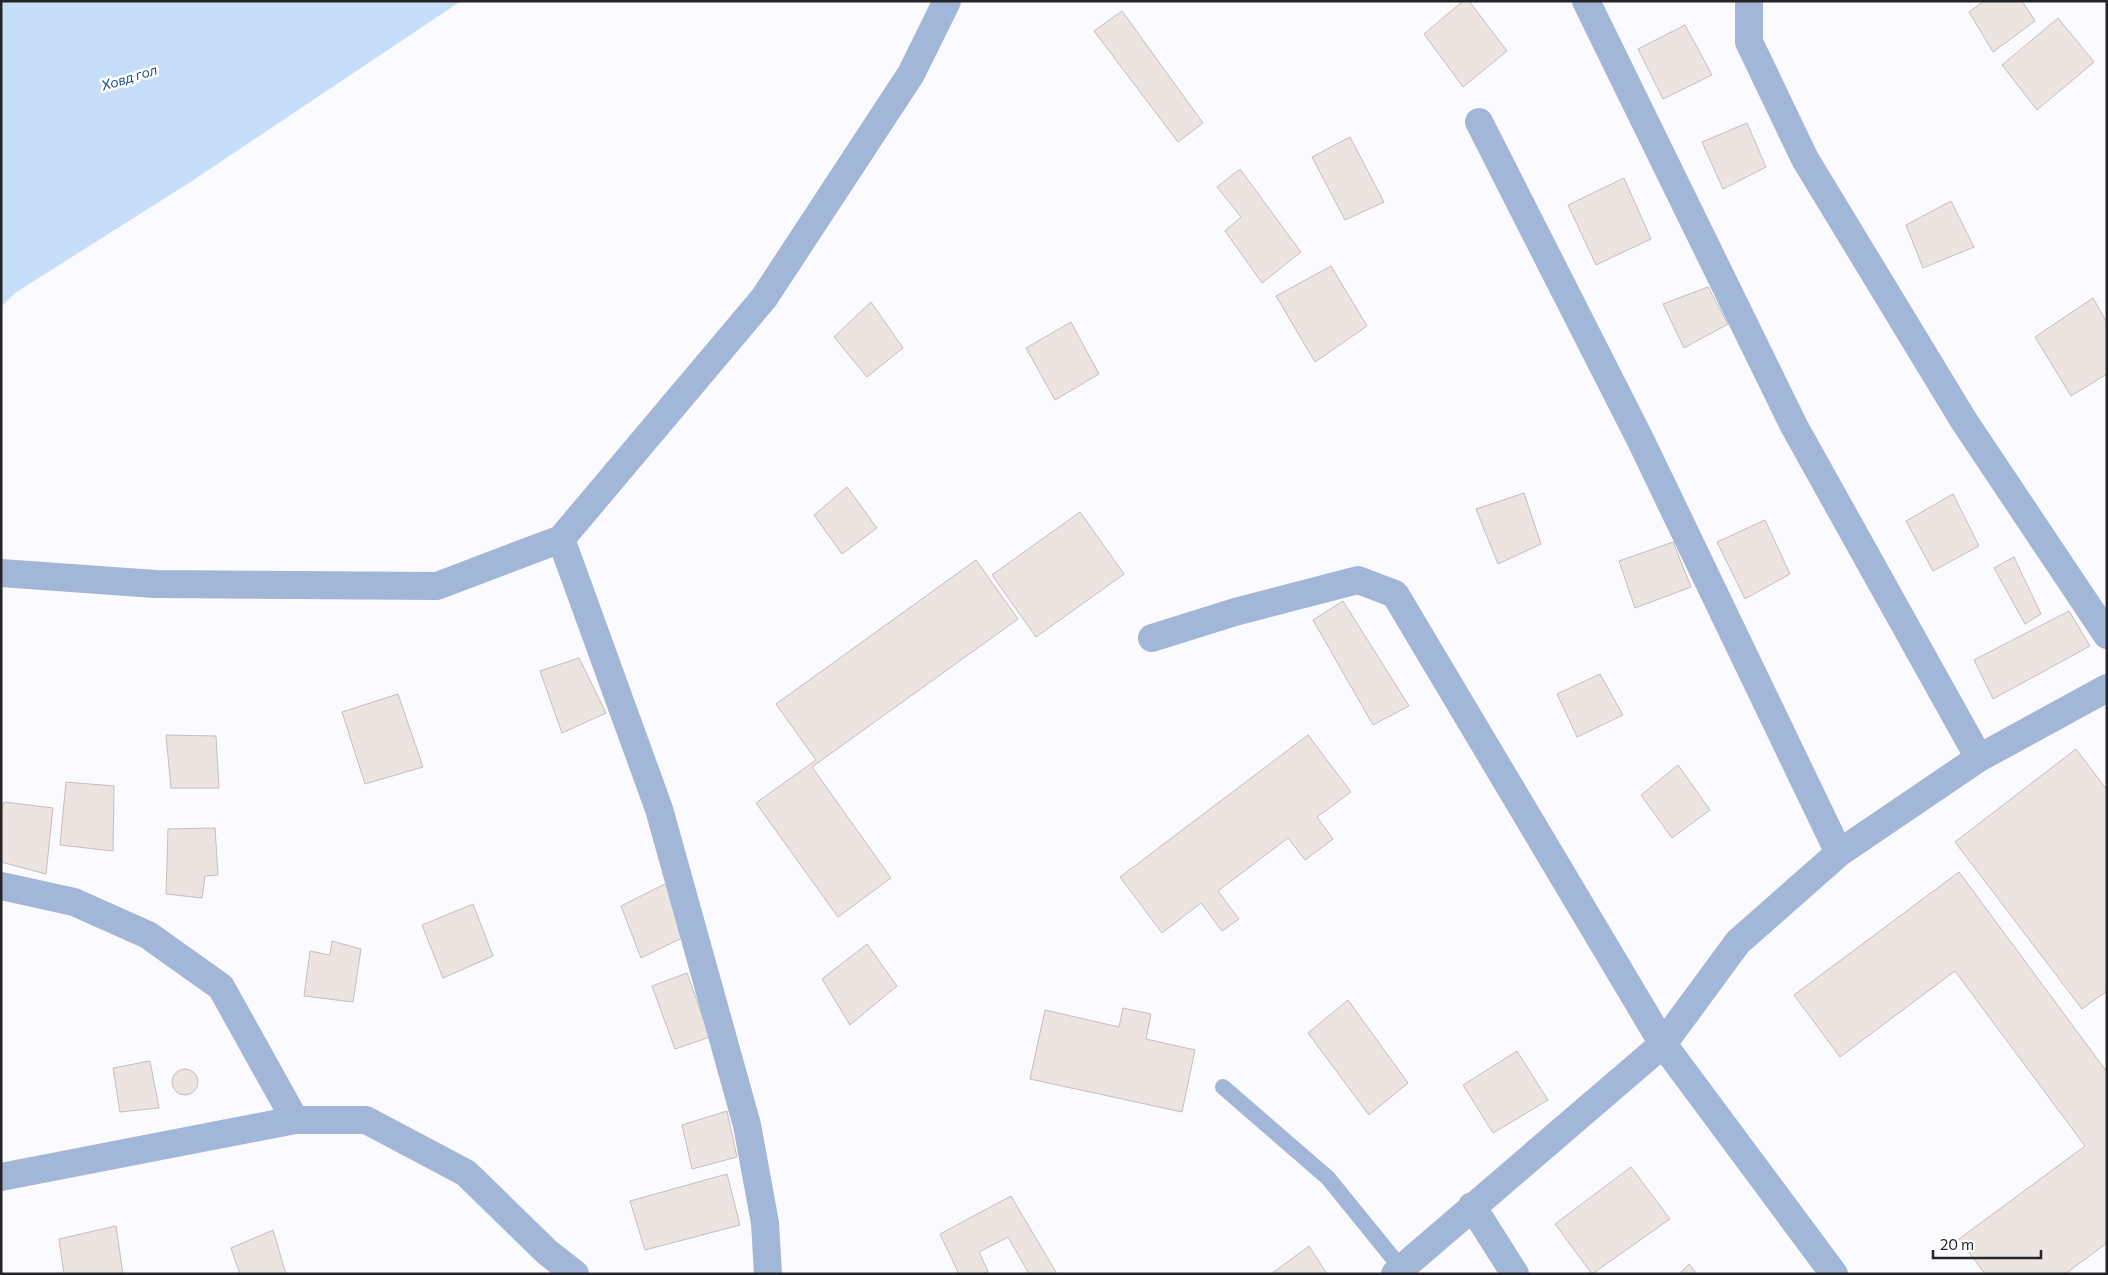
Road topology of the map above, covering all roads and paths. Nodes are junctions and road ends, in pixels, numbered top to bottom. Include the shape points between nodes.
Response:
1 (947, 1) edge
2 (1586, 1) edge
3 (1749, 1) edge
4 (1479, 122) dead end
5 (560, 538) junction
6 (1, 573) edge
7 (2107, 635) edge
8 (1152, 638) dead end
9 (2107, 688) edge
10 (1978, 758) junction
11 (1839, 854) junction
12 (1, 886) edge
13 (1663, 1044) junction
14 (1222, 1087) dead end
15 (295, 1120) junction
16 (1, 1177) edge
17 (1472, 1206) junction
18 (1398, 1271) edge
19 (575, 1274) edge
20 (768, 1274) edge
21 (1515, 1274) edge
22 (1834, 1274) edge

1 - 5 street via 911,74 764,298
2 - 10 street via 1794,426
3 - 7 street via 1749,42 1805,159 1964,421
4 - 11 street via 1640,439
5 - 6 street via 437,586 155,584
5 - 20 street via 662,818 747,1126 765,1223
8 - 13 street via 1235,612 1358,580 1395,594
9 - 10 street
10 - 11 street
11 - 13 street via 1738,942
12 - 15 street via 74,902 148,935 221,987
13 - 17 street
13 - 22 street
14 - 18 lane via 1328,1178
15 - 16 street
15 - 19 street via 366,1120 466,1173 547,1252
17 - 18 street
17 - 21 street

